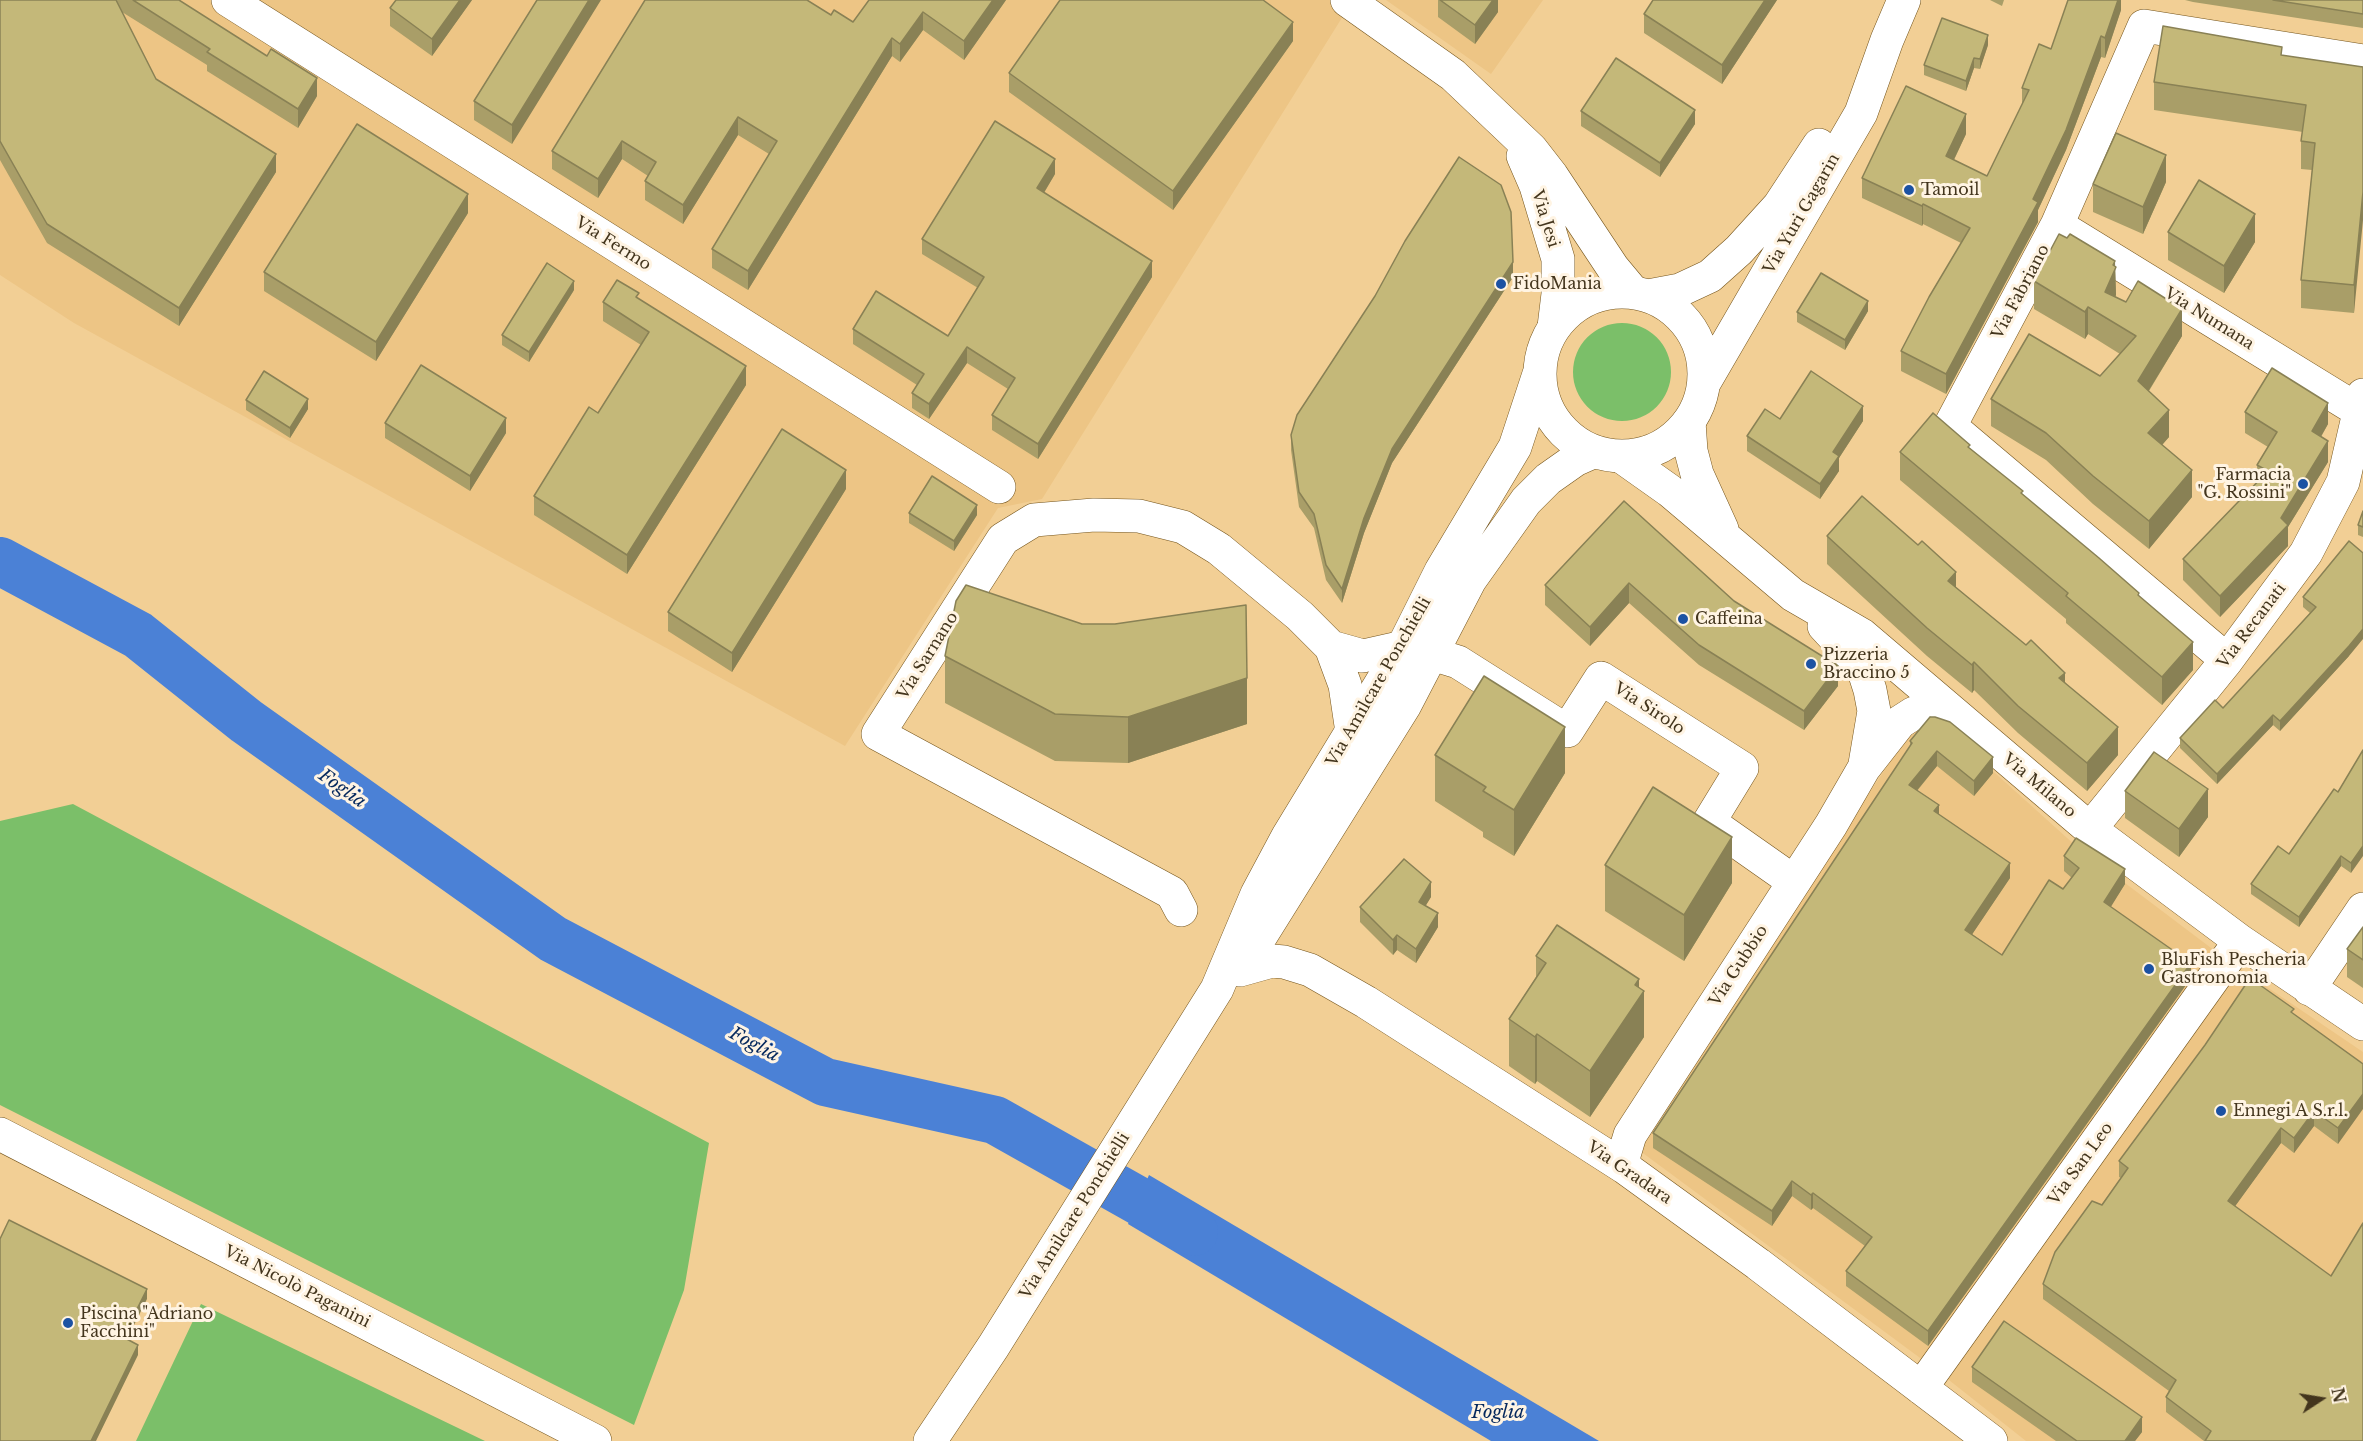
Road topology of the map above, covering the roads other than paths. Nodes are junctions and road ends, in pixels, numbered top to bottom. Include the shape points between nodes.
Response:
1 (228, 0) edge
2 (1347, 0) edge
3 (1904, 0) edge
4 (1887, 40) junction
5 (2363, 61) edge
6 (1500, 118) junction
7 (2057, 225) junction
8 (1641, 294) junction
9 (1554, 327) junction
10 (1539, 374) junction
11 (1704, 383) junction
12 (2362, 404) edge
13 (1689, 422) junction
14 (1608, 454) junction
15 (999, 487) dead end
16 (1726, 536) junction
17 (1793, 595) junction
18 (1331, 647) junction
19 (1418, 650) junction
20 (2227, 660) junction
21 (1963, 722) junction
22 (1352, 732) junction
23 (1864, 768) junction
24 (2090, 829) junction
25 (1793, 881) junction
26 (2363, 909) edge
27 (1181, 910) dead end
28 (2240, 941) junction
29 (1228, 980) junction
30 (2309, 989) junction
31 (2363, 1024) edge
32 (0, 1134) edge
33 (1624, 1167) junction
34 (1921, 1388) junction
35 (595, 1441) edge
36 (930, 1441) edge
37 (1991, 1441) edge

1 - 15 street, Via Fermo
2 - 6 street, Via Jesi via 1453,75
3 - 4 street, Via Yuri Gagarin
4 - 8 street, Via Yuri Gagarin via 1779,206 1739,250 1710,276 1680,290
4 - 11 street, Via Yuri Gagarin via 1861,113
5 - 7 street, Via Fabriano via 2144,26
6 - 8 street, Via Jesi via 1552,176 1613,268
6 - 9 street, Via Jesi via 1536,186 1558,259
7 - 12 street, Via Numana
7 - 20 street, Via Fabriano via 1950,426
8 - 9 street via 1603,294 1588,299
8 - 11 street via 1665,304 1691,330 1700,346
9 - 10 street via 1543,350
10 - 14 street via 1541,391 1554,422 1579,445
10 - 19 street, Via Amilcare Ponchielli via 1515,447 1441,571
11 - 13 street
12 - 20 street, Via Recanati via 2343,482 2306,553
13 - 14 street via 1667,444 1638,456
13 - 16 street, Via Milano via 1697,474
14 - 16 street, Via Milano via 1670,491
14 - 19 street, Via Amilcare Ponchielli via 1575,460 1526,501
16 - 17 street, Via Milano
17 - 21 street, Via Milano via 1862,634
17 - 23 street, Via Gubbio via 1863,668 1874,711
18 - 19 street, Via Sarnano via 1363,656
18 - 22 street, Via Sarnano via 1345,685
18 - 27 street, Via Sarnano via 1219,549 1183,527 1139,516 1034,520 1002,539 878,734 1172,894
19 - 22 street, Via Amilcare Ponchielli
19 - 25 street, Via Sirolo via 1458,662 1567,731 1600,678 1742,768 1709,822
19 - 29 street, Via Amilcare Ponchielli via 1375,755
20 - 24 street, Via Recanati
21 - 23 street, Via Gubbio via 1938,713 1914,713 1900,722
21 - 24 street, Via Milano
22 - 29 street, Via Amilcare Ponchielli via 1257,894
23 - 25 street, Via Gubbio
24 - 28 street, Via Milano
25 - 33 street, Via Gubbio via 1630,1135 1623,1155
26 - 30 street
28 - 30 street, Via Milano
28 - 34 street, Via San Leo
29 - 33 street, Via Gradara via 1272,961 1310,970
29 - 36 street, Via Amilcare Ponchielli
30 - 31 street, Via Milano
32 - 35 street, Via Nicolò Paganini
33 - 34 street, Via Gradara
34 - 37 street, Via Gradara

